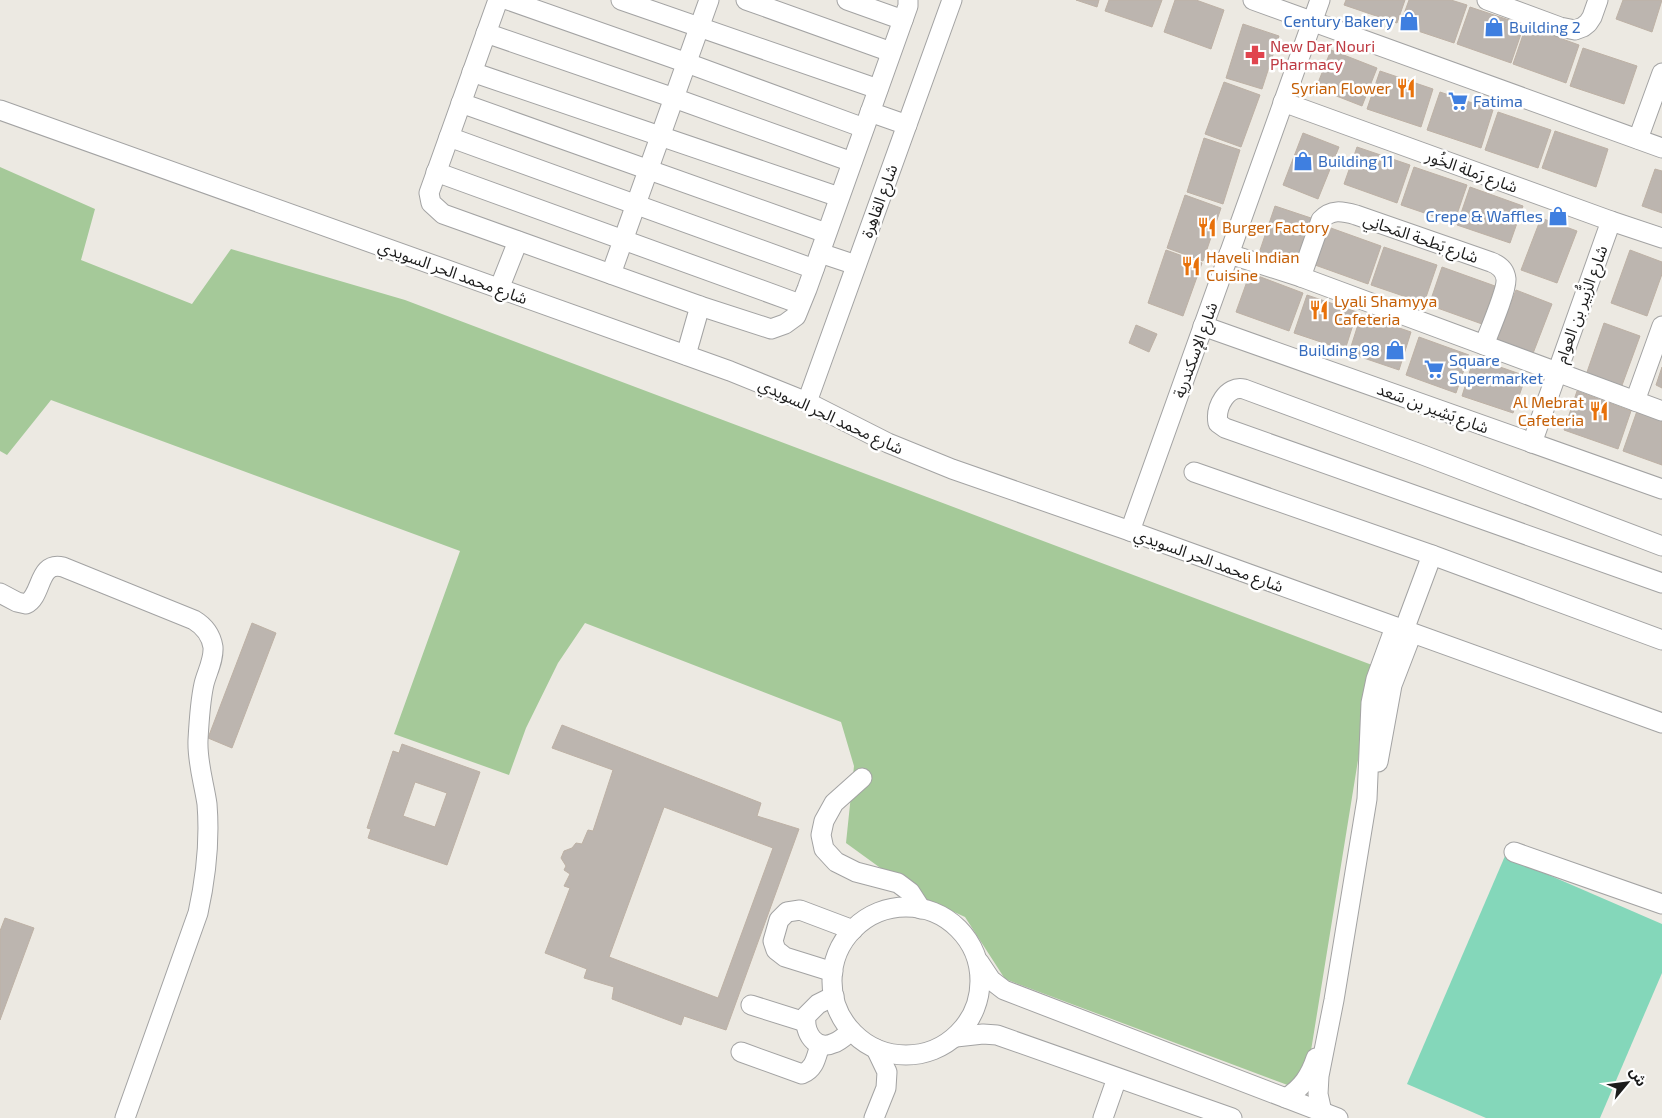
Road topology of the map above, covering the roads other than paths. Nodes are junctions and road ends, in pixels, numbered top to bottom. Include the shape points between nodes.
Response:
1 (498, 0) edge
2 (508, 0) edge
3 (622, 0) edge
4 (709, 0) edge
5 (746, 0) edge
6 (847, 0) edge
7 (908, 0) edge
8 (952, 0) edge
9 (1254, 0) edge
10 (1320, 0) edge
11 (1488, 0) edge
12 (1598, 0) edge
13 (903, 20) junction
14 (1312, 21) junction
15 (699, 27) junction
16 (486, 33) junction
17 (891, 52) junction
18 (687, 63) junction
19 (472, 72) junction
20 (1662, 73) edge
21 (878, 90) junction
22 (674, 98) junction
23 (1283, 102) junction
24 (461, 103) junction
25 (0, 110) edge
26 (867, 120) junction
27 (907, 125) junction
28 (660, 136) junction
29 (449, 137) junction
30 (1638, 139) junction
31 (1662, 148) edge
32 (852, 162) junction
33 (648, 169) junction
34 (436, 172) junction
35 (839, 197) junction
36 (635, 206) junction
37 (1611, 221) junction
38 (826, 233) junction
39 (1662, 238) edge
40 (623, 239) junction
41 (518, 241) junction
42 (1229, 254) junction
43 (817, 261) junction
44 (856, 265) junction
45 (611, 274) junction
46 (1302, 276) junction
47 (499, 289) junction
48 (800, 304) junction
49 (700, 306) junction
50 (1203, 326) junction
51 (1662, 328) edge
52 (1484, 344) junction
53 (686, 355) junction
54 (1557, 372) junction
55 (1635, 401) junction
56 (807, 402) junction
57 (1662, 411) edge
58 (1532, 443) junction
59 (1194, 472) dead end
60 (1662, 489) edge
61 (1130, 531) junction
62 (1662, 546) edge
63 (1432, 555) junction
64 (1662, 583) edge
65 (0, 593) edge
66 (1404, 630) junction
67 (1662, 640) edge
68 (1662, 723) edge
69 (862, 778) dead end
70 (1514, 852) dead end
71 (1662, 904) edge
72 (921, 909) junction
73 (853, 930) junction
74 (978, 960) junction
75 (833, 972) junction
76 (834, 996) junction
77 (751, 1005) dead end
78 (805, 1022) junction
79 (851, 1032) junction
80 (956, 1037) junction
81 (1325, 1042) junction
82 (820, 1045) junction
83 (876, 1049) junction
84 (741, 1052) dead end
85 (1117, 1078) junction
86 (1286, 1098) junction
87 (1330, 1115) edge
88 (125, 1118) edge
89 (874, 1118) edge
90 (1103, 1118) edge
91 (1232, 1118) edge

1 - 16 street
2 - 18 street
3 - 15 street
4 - 15 street
5 - 17 street
6 - 13 street
7 - 13 street
8 - 27 street, شارع القاهِرة
9 - 14 street
10 - 14 street, شارع الإسكندرية
11 - 12 street via 1575,30 1588,23
13 - 17 street
14 - 23 street, شارع الإسكندرية
14 - 30 street
15 - 18 street
15 - 21 street
16 - 19 street
16 - 22 street
17 - 21 street
18 - 22 street
18 - 26 street
19 - 24 street
19 - 28 street
20 - 30 street
21 - 26 street
22 - 28 street
22 - 32 street
23 - 37 street, شارع رَملة الخُور
23 - 42 street, شارع الإسكندرية
24 - 29 street
24 - 33 street
25 - 47 street, شارع محمد الحر السويدي
26 - 27 street
26 - 32 street
27 - 44 street, شارع القاهِرة
28 - 33 street
28 - 35 street
29 - 34 street
29 - 36 street
30 - 31 street
32 - 35 street
33 - 36 street
33 - 38 street
34 - 40 street
34 - 41 street via 429,193 431,203 443,214
35 - 38 street
36 - 40 street
36 - 43 street
37 - 39 street, شارع رَملة الخُور
37 - 54 street, شارع الزُّبير بن العوام
38 - 43 street
40 - 45 street
40 - 48 street
41 - 45 street
41 - 47 street
42 - 46 street
42 - 50 street, شارع الإسكندرية
43 - 44 street
43 - 48 street
44 - 56 street, شارع القاهِرة
45 - 49 street
46 - 52 street
46 - 52 street, شارع بَطحة المَحانِي via 1321,220 1326,214 1339,211 1491,262 1501,267 1506,283
47 - 53 street, شارع محمد الحر السويدي
48 - 49 street via 796,316 771,329
49 - 53 street
50 - 58 street, شارع بَشِير بن سَعد
50 - 61 street, شارع الإسكندرية
51 - 55 street
52 - 54 street
53 - 56 street, شارع محمد الحر السويدي
54 - 55 street
54 - 58 street, شارع الزُّبير بن العوام
55 - 57 street
56 - 61 street, شارع محمد الحر السويدي via 847,424 920,456
58 - 60 street, شارع بَشِير بن سَعد
59 - 63 street
61 - 66 street, شارع محمد الحر السويدي
62 - 64 street via 1238,387 1226,396 1217,416 1225,428
63 - 66 street
63 - 67 street
65 - 88 street via 26,604 32,599 46,571 54,566 63,567 194,620 206,630 212,644 198,742 208,818 204,887 198,913
66 - 68 street, شارع محمد الحر السويدي
66 - 81 street via 1384,682 1377,765 1367,799
69 - 72 street via 834,802 824,821 821,836 824,849 836,862 856,872 898,883 910,892
70 - 71 street
72 - 73 street via 904,906 880,911 859,922
72 - 74 street via 950,921 967,938
73 - 75 street via 843,941
73 - 75 street via 800,910 787,912 779,920 773,941 776,950 785,957
74 - 80 street via 981,981 978,1002
74 - 86 street via 991,980 1004,990
75 - 76 street
76 - 78 street via 818,1004 806,1016
76 - 79 street via 838,1011
77 - 78 street
78 - 82 street via 812,1040
79 - 82 street via 834,1044
79 - 83 street
80 - 83 street via 938,1049 922,1054 893,1055
80 - 85 street via 997,1036
81 - 86 street via 1304,1083
81 - 87 street via 1318,1085
82 - 84 street via 813,1067 802,1074
83 - 89 street via 887,1072 886,1088
85 - 90 street
85 - 91 street
86 - 87 street

